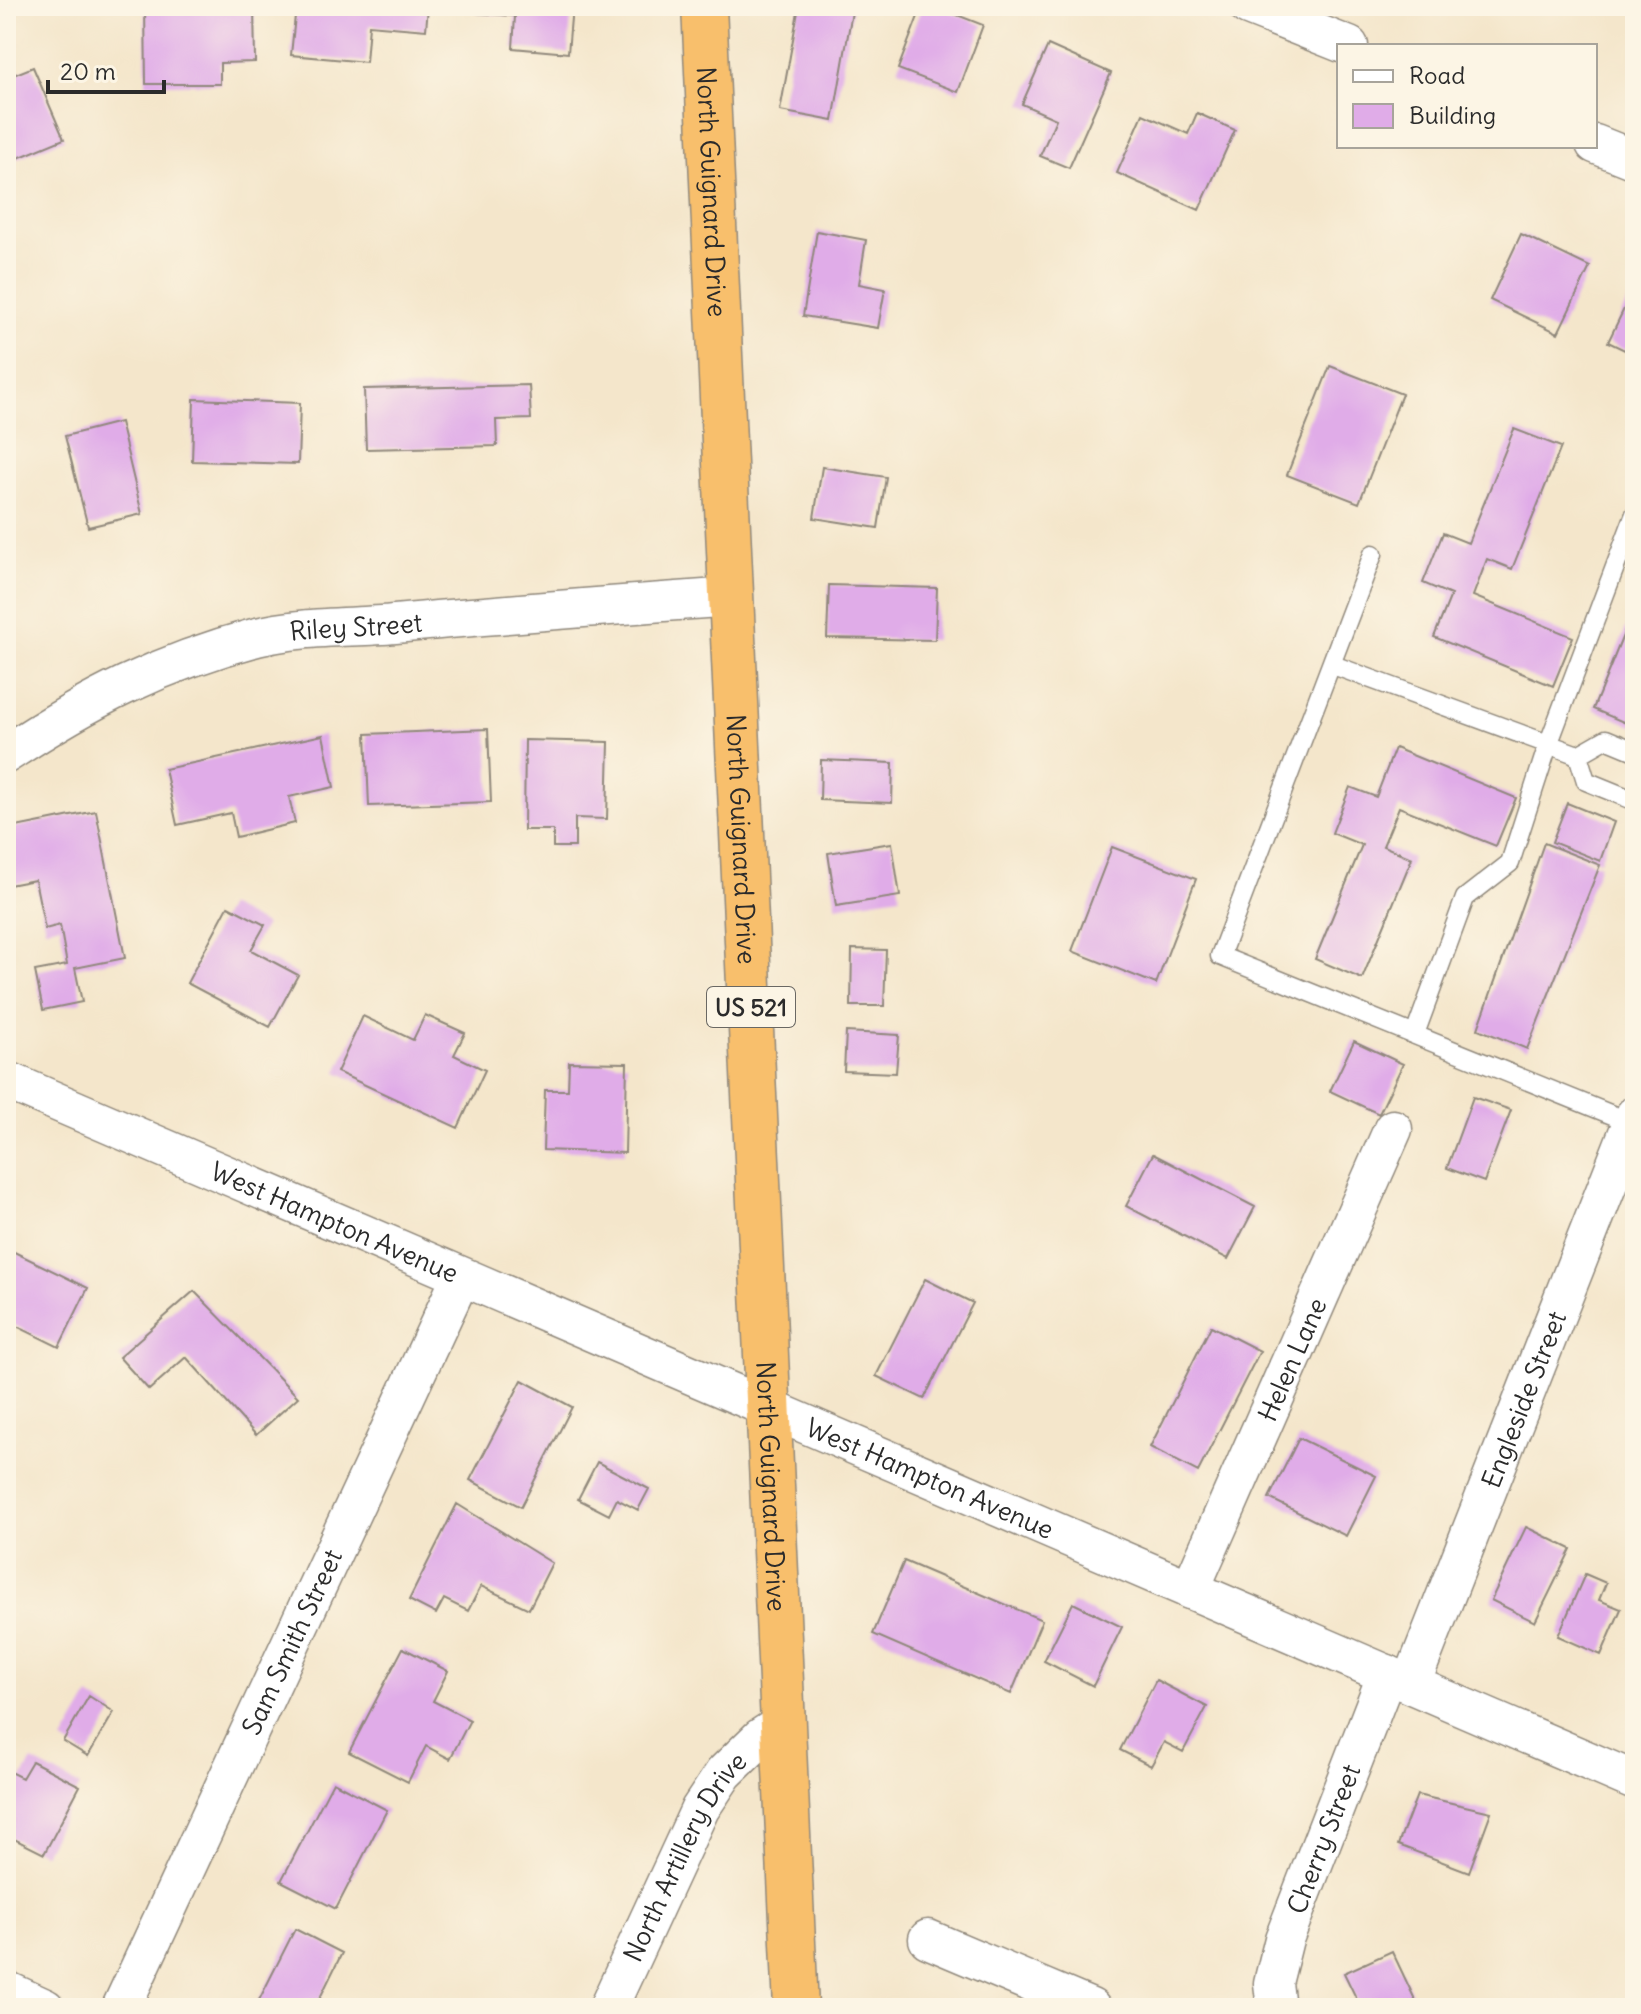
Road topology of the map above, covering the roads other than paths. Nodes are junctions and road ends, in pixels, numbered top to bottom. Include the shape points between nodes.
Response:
1 (704, 6) edge
2 (1248, 6) edge
3 (1344, 44) edge
4 (1597, 145) edge
5 (1635, 160) edge
6 (1635, 514) edge
7 (1373, 554) dead end
8 (733, 597) junction
9 (1333, 665) junction
10 (1548, 745) junction
11 (1635, 751) edge
12 (6, 754) edge
13 (1578, 755) junction
14 (1635, 801) edge
15 (1415, 1034) junction
16 (6, 1080) edge
17 (1633, 1119) edge
18 (1393, 1129) dead end
19 (461, 1277) junction
20 (769, 1410) junction
21 (1190, 1590) junction
22 (1399, 1679) junction
23 (783, 1723) junction
24 (1635, 1781) edge
25 (928, 1939) dead end
26 (6, 1990) edge
27 (45, 2008) edge
28 (121, 2008) edge
29 (608, 2008) edge
30 (796, 2008) edge
31 (1091, 2008) edge
32 (1276, 2008) edge

1 - 8 highway, North Guignard Drive / US 521
2 - 3 street
4 - 5 street
6 - 10 lane
7 - 9 lane
8 - 12 street, Riley Street via 261,636 131,680 79,706
8 - 20 highway, North Guignard Drive / US 521
9 - 10 lane
9 - 15 lane via 1220,956
10 - 13 lane
10 - 15 lane via 1510,863 1465,898
11 - 13 lane via 1606,739
13 - 14 lane via 1586,781
15 - 17 lane
16 - 19 street, West Hampton Avenue
17 - 22 street, Engleside Street
18 - 21 street, Helen Lane
19 - 20 street, West Hampton Avenue
19 - 28 street, Sam Smith Street
20 - 21 street, West Hampton Avenue
20 - 23 highway, North Guignard Drive / US 521
21 - 22 street, West Hampton Avenue
22 - 24 street, West Hampton Avenue
22 - 32 street, Cherry Street via 1284,1939 1273,1983
23 - 29 street, North Artillery Drive via 724,1773 700,1809
23 - 30 highway, North Guignard Drive / US 521
25 - 31 street
26 - 27 street

